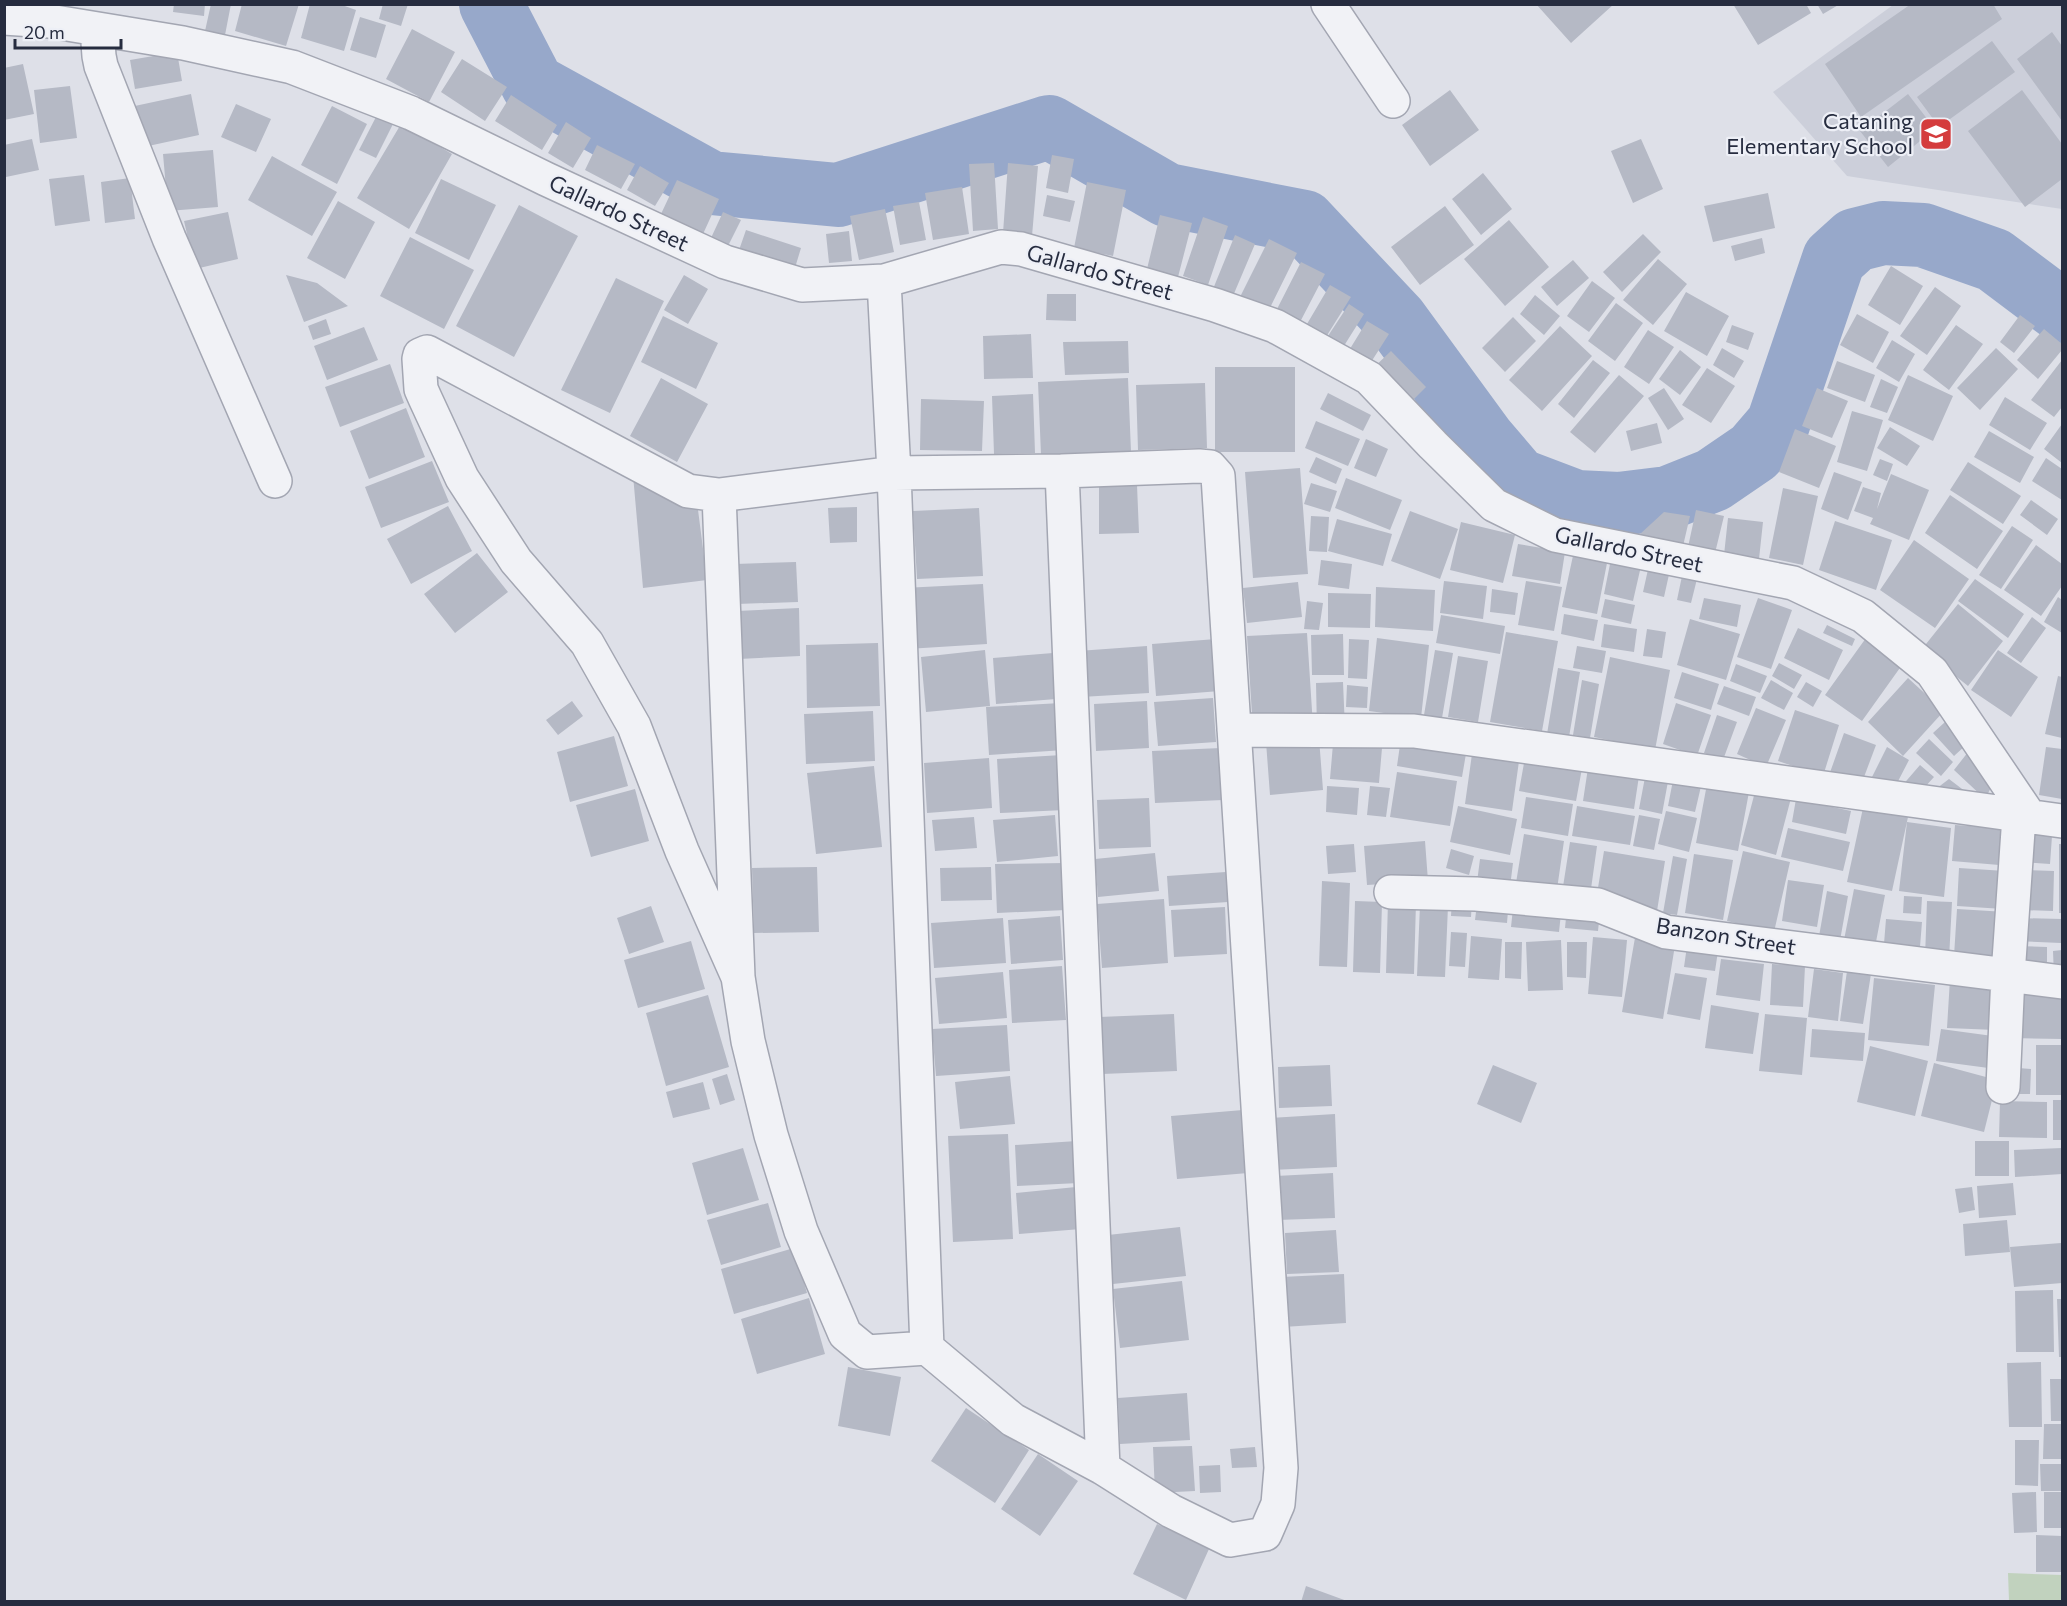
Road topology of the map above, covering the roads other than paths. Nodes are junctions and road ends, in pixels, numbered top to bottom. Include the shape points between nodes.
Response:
1 (1328, 4) edge
2 (4, 18) edge
3 (97, 29) junction
4 (1393, 101) dead end
5 (884, 281) junction
6 (1062, 471) junction
7 (894, 473) junction
8 (275, 481) dead end
9 (719, 495) junction
10 (1234, 730) junction
11 (2025, 817) junction
12 (2062, 820) edge
13 (1391, 892) dead end
14 (2008, 975) junction
15 (738, 976) junction
16 (2062, 982) edge
17 (2003, 1087) dead end
18 (927, 1348) junction
19 (1104, 1468) junction

1 - 4 street
2 - 3 street, Gallardo Street
3 - 5 street, Gallardo Street via 183,43 292,68 411,113 725,262 802,285
3 - 8 street via 102,66 156,206
5 - 7 street
5 - 11 street, Gallardo Street via 1002,247 1021,249 1275,326 1369,378 1494,505 1555,535 1793,583 1863,616 1932,672
6 - 7 street
6 - 10 street via 1199,466 1210,467 1218,476
6 - 19 street
7 - 9 street
7 - 18 street
9 - 15 street
9 - 15 street via 688,491 427,352 420,355 421,389 462,478 516,561 587,643 634,726 682,851
10 - 11 street via 1414,731
10 - 19 street via 1281,1468 1278,1504 1264,1534 1230,1540 1171,1511
11 - 12 street
11 - 14 street
13 - 14 street, Banzon Street via 1476,894 1598,905 1666,932
14 - 16 street, Banzon Street
14 - 17 street
15 - 18 street via 748,1041 771,1136 801,1231 845,1334 867,1352
18 - 19 street via 1013,1420

